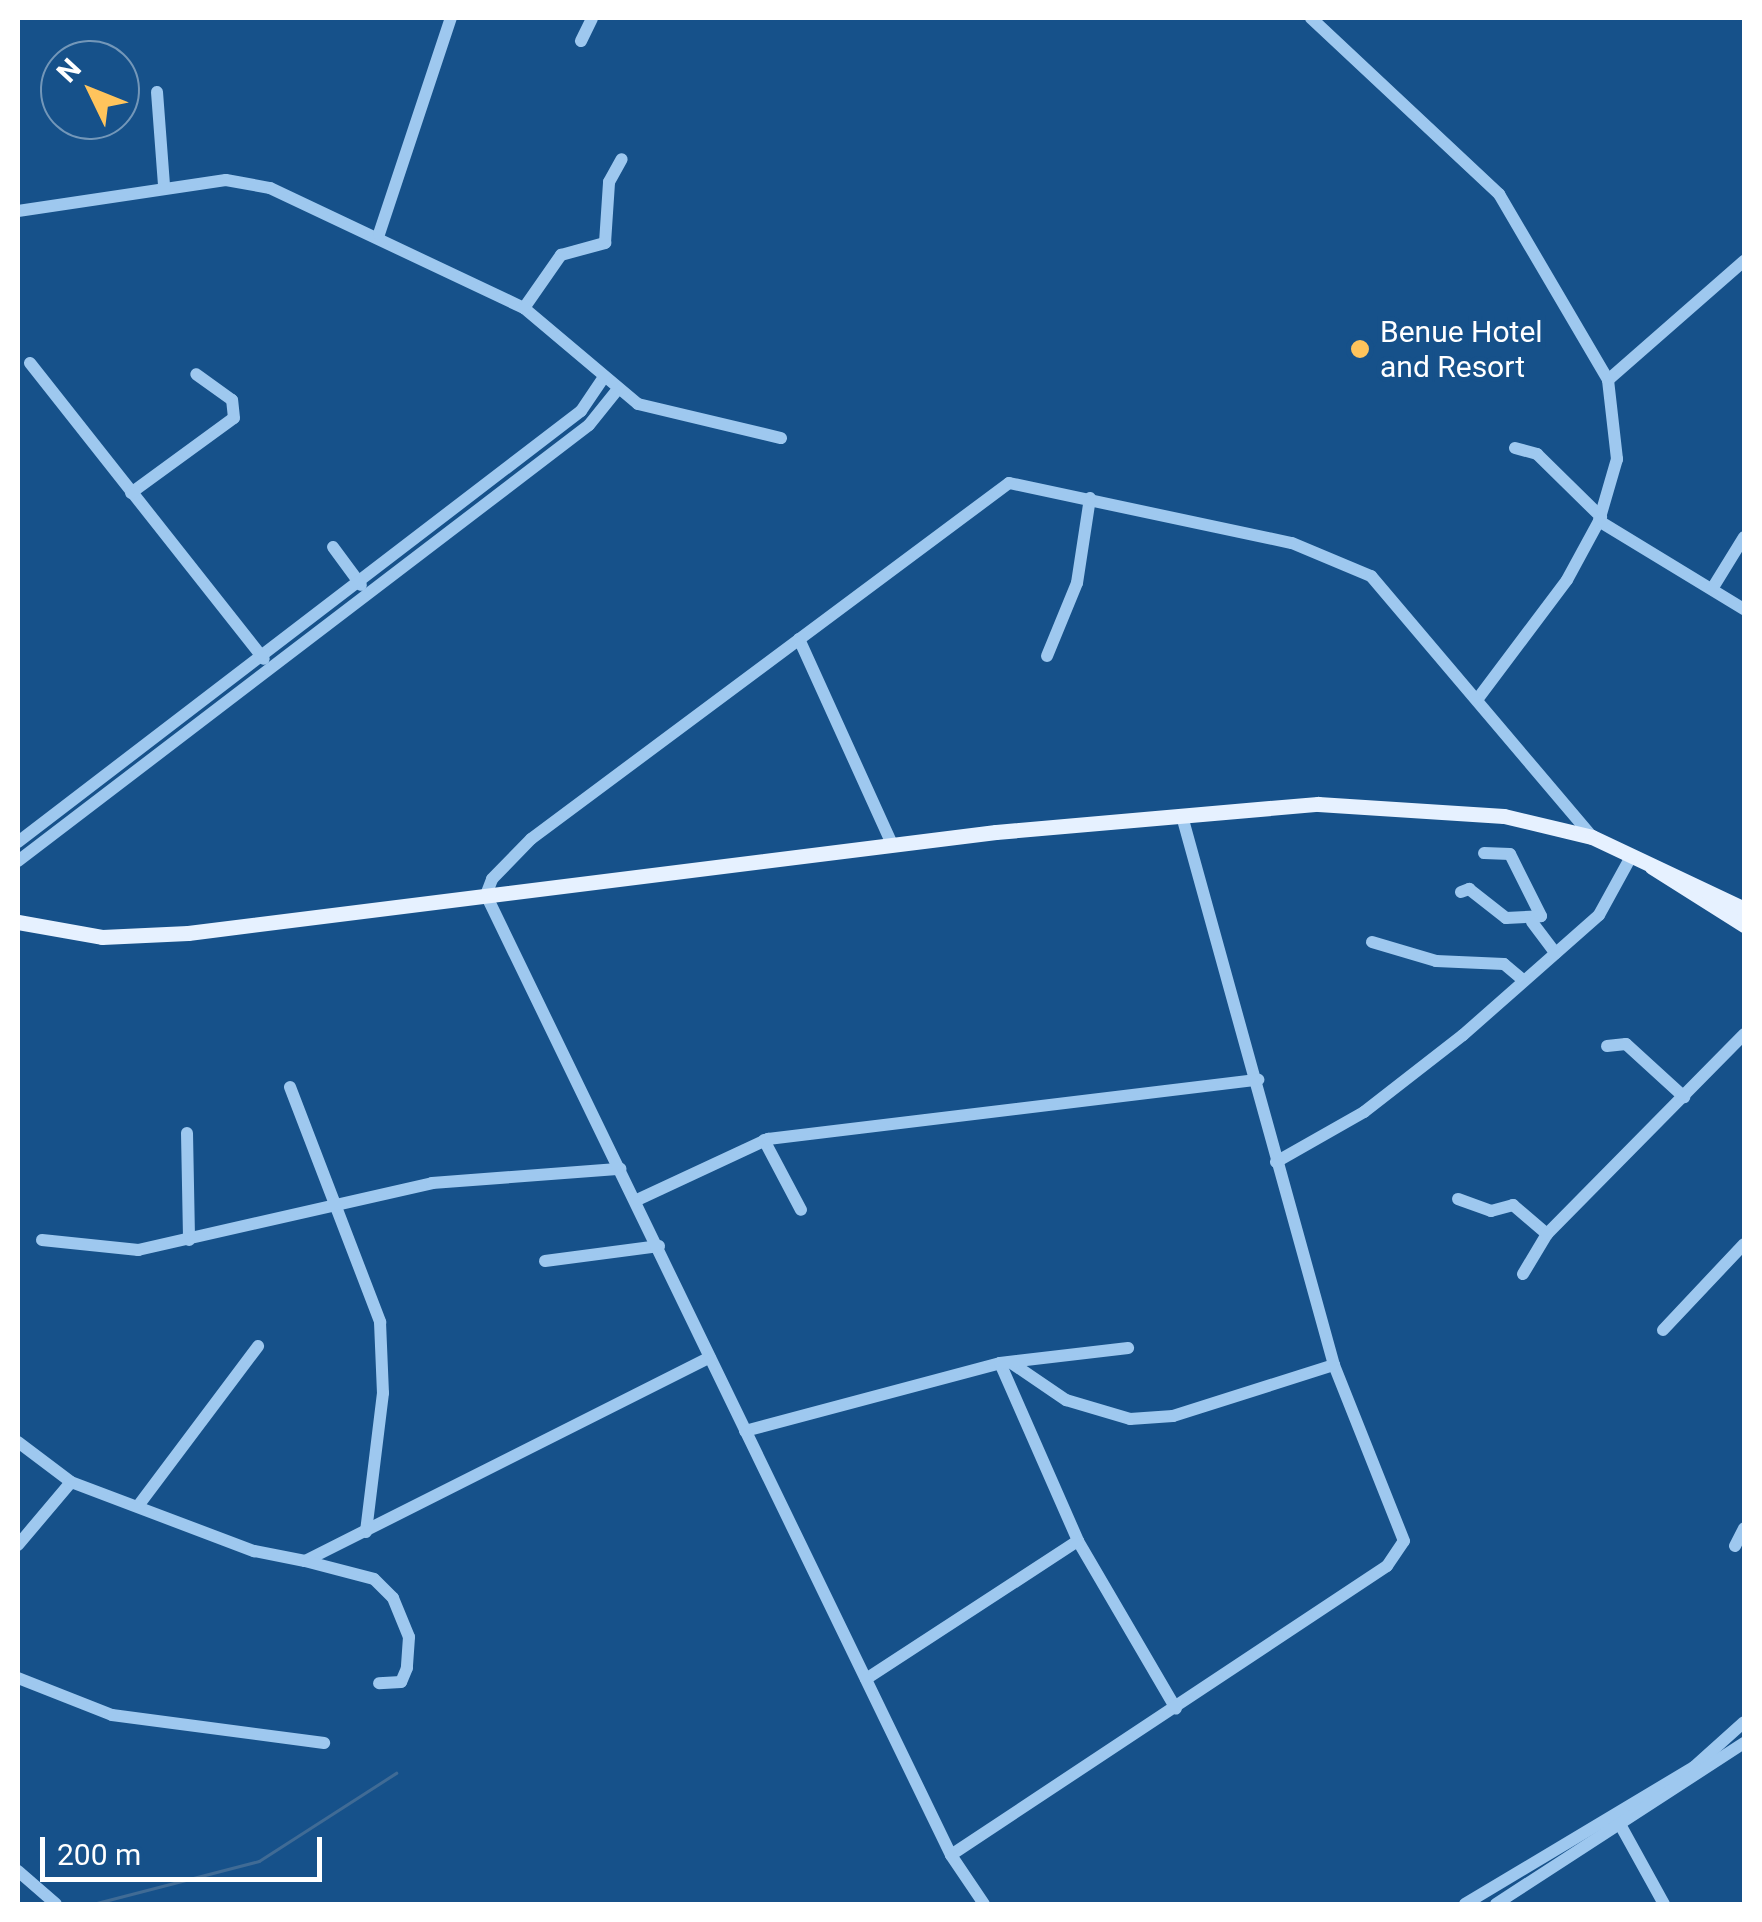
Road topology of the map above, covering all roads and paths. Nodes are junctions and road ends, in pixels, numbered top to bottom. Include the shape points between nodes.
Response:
1 (451, 18) edge
2 (592, 18) edge
3 (1312, 18) edge
4 (581, 40) dead end
5 (158, 92) dead end
6 (622, 159) dead end
7 (164, 186) junction
8 (18, 211) edge
9 (379, 234) junction
10 (1744, 261) edge
11 (524, 308) junction
12 (30, 363) dead end
13 (196, 374) dead end
14 (603, 378) junction
15 (1608, 380) junction
16 (617, 390) junction
17 (781, 438) dead end
18 (1514, 448) dead end
19 (131, 492) junction
20 (482, 495) junction
21 (1090, 498) junction
22 (1600, 518) junction
23 (1744, 537) edge
24 (333, 547) dead end
25 (362, 587) junction
26 (1712, 589) junction
27 (1744, 609) edge
28 (800, 639) junction
29 (1047, 656) dead end
30 (266, 661) junction
31 (1477, 700) junction
32 (1182, 816) junction
33 (1592, 837) junction
34 (18, 842) edge
35 (893, 846) junction
36 (1484, 854) dead end
37 (1639, 858) junction
38 (18, 861) edge
39 (1461, 892) dead end
40 (486, 895) junction
41 (1744, 909) edge
42 (18, 910) edge
43 (18, 922) edge
44 (1532, 922) junction
45 (1744, 925) edge
46 (44, 928) junction
47 (1372, 942) dead end
48 (1555, 954) junction
49 (1524, 981) junction
50 (1744, 1034) edge
51 (1607, 1046) dead end
52 (1258, 1080) junction
53 (290, 1087) dead end
54 (1684, 1097) junction
55 (187, 1133) dead end
56 (764, 1140) junction
57 (1276, 1162) junction
58 (620, 1169) junction
59 (1458, 1198) dead end
60 (637, 1200) junction
61 (334, 1205) junction
62 (800, 1210) dead end
63 (1547, 1234) junction
64 (42, 1240) dead end
65 (189, 1240) junction
66 (659, 1246) junction
67 (1742, 1251) edge
68 (545, 1261) dead end
69 (1523, 1274) dead end
70 (1663, 1330) dead end
71 (258, 1346) dead end
72 (1128, 1348) dead end
73 (710, 1357) junction
74 (1005, 1363) junction
75 (1334, 1366) junction
76 (746, 1431) junction
77 (18, 1442) edge
78 (72, 1482) junction
79 (138, 1506) junction
80 (1744, 1528) edge
81 (366, 1532) junction
82 (1078, 1541) junction
83 (18, 1545) edge
84 (1735, 1546) dead end
85 (305, 1561) junction
86 (18, 1678) edge
87 (866, 1678) junction
88 (379, 1683) dead end
89 (1176, 1708) junction
90 (1744, 1722) edge
91 (324, 1743) dead end
92 (1744, 1743) edge
93 (1622, 1828) junction
94 (951, 1854) junction
95 (18, 1872) edge
96 (980, 1902) edge
97 (56, 1904) edge
98 (1465, 1904) edge
99 (1496, 1904) edge
100 (1664, 1904) edge

1 - 9 street
2 - 4 street
3 - 15 street via 1499,194
5 - 7 street
6 - 11 street via 610,182 606,242 560,254
7 - 8 street
7 - 9 street via 255,184
9 - 11 street
10 - 15 street
11 - 14 street
12 - 19 street
13 - 19 street via 232,400 234,418
14 - 16 street
14 - 20 street via 595,400
15 - 22 street via 1616,459
16 - 17 street via 722,429
16 - 20 street via 590,425
18 - 22 street via 1537,454
19 - 30 street
20 - 25 street
21 - 28 street via 1017,483 992,490
21 - 29 street via 1077,583
21 - 31 street via 1292,543 1358,569
22 - 26 street
22 - 31 street via 1567,580
23 - 26 street
24 - 25 street
25 - 30 street
26 - 27 street
28 - 35 street
28 - 40 street via 530,839
30 - 34 street
30 - 38 street
31 - 33 street
32 - 33 main road via 1400,804
32 - 35 main road
32 - 52 street
33 - 37 main road
35 - 40 main road
36 - 44 street via 1510,854 1542,908
37 - 41 main road
37 - 45 main road
37 - 48 street via 1599,915
39 - 44 street via 1469,889 1506,918
40 - 46 main road via 175,935
40 - 58 street
42 - 46 main road
43 - 46 main road
44 - 48 street
47 - 49 street via 1436,961 1504,964
48 - 49 street
49 - 57 street via 1364,1112
50 - 54 street
51 - 54 street via 1626,1044
52 - 56 street
52 - 57 street
53 - 61 street
54 - 63 street
55 - 65 street
56 - 60 street
56 - 62 street
57 - 75 street
58 - 60 street
58 - 61 street via 432,1184
59 - 63 street via 1491,1211 1513,1205
60 - 66 street
61 - 65 street
61 - 81 street via 383,1344
63 - 69 street
64 - 65 street via 119,1251
66 - 68 street
66 - 73 street
67 - 70 street
71 - 79 street
72 - 74 street
73 - 76 street
73 - 81 street
74 - 75 street via 1078,1405 1153,1419
74 - 76 street
74 - 82 street
75 - 89 street via 1357,1437 1403,1533 1402,1549
76 - 87 street
77 - 78 street
78 - 79 street
78 - 83 street
79 - 85 street via 254,1551
80 - 84 street
81 - 85 street
82 - 87 street
82 - 89 street
85 - 88 street via 374,1579 392,1598 409,1636 407,1668 400,1682
86 - 91 street via 112,1715
87 - 94 street
89 - 94 street
90 - 98 street via 1694,1768
92 - 93 street
93 - 99 street
93 - 100 street
94 - 96 street
95 - 97 street

